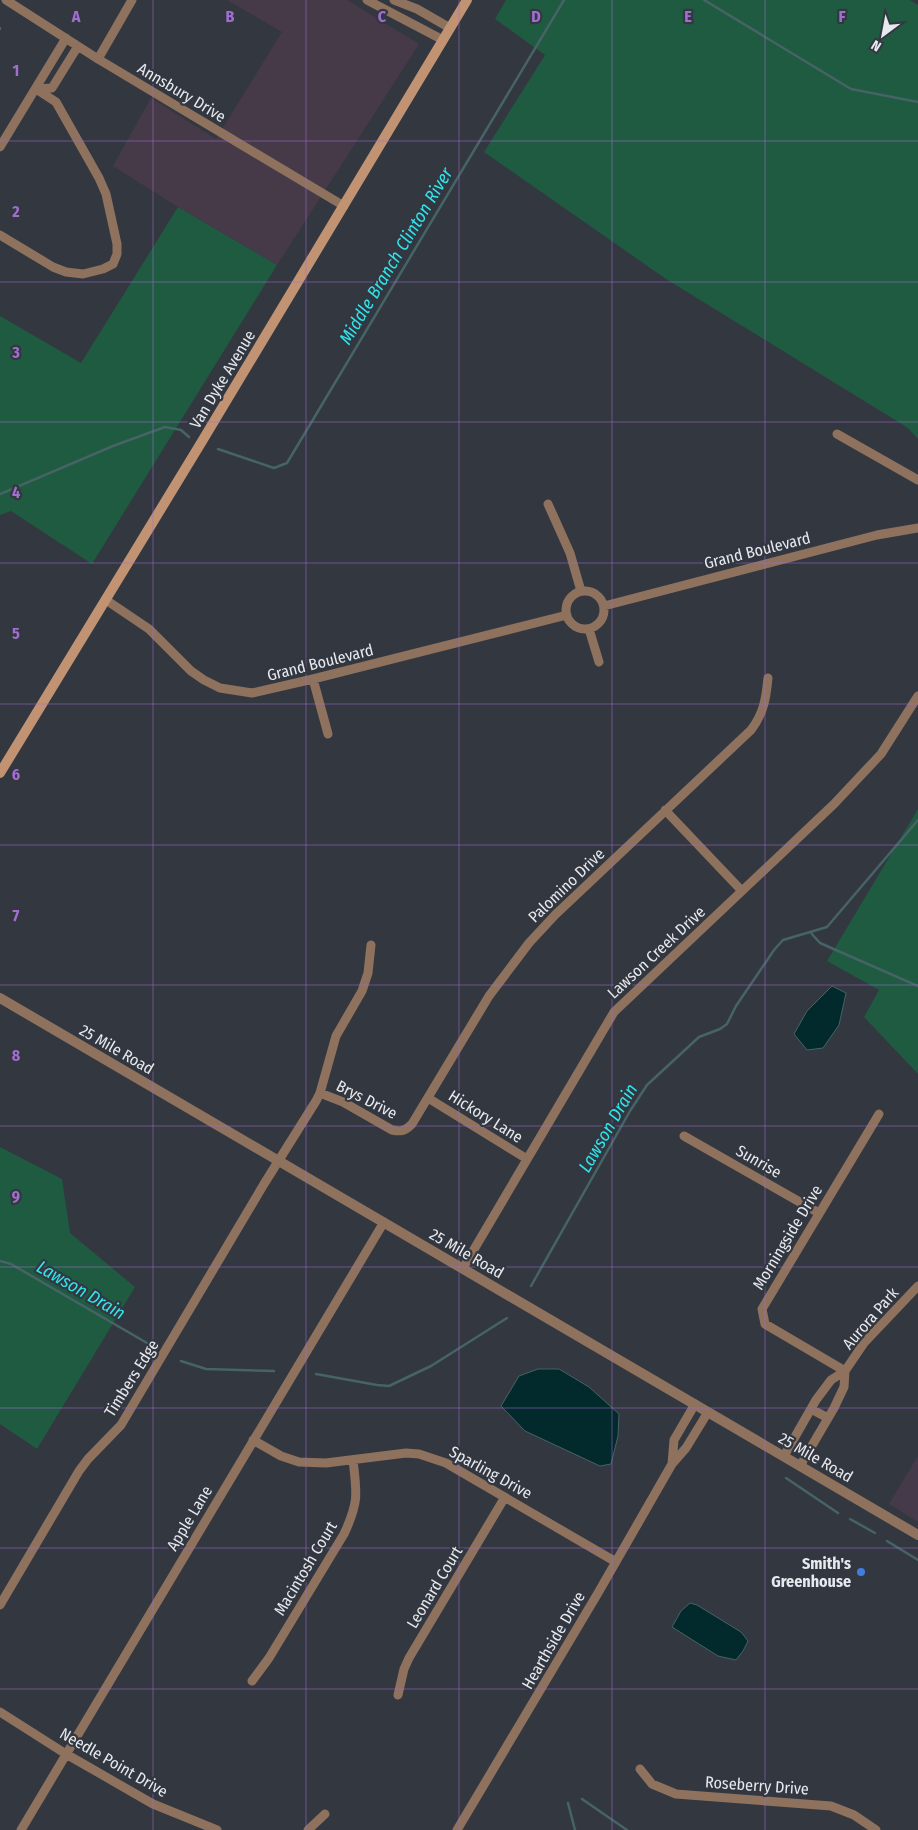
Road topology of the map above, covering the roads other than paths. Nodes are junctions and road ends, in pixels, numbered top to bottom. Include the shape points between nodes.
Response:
1 (6, 0) edge
2 (132, 0) edge
3 (367, 0) edge
4 (394, 0) edge
5 (467, 0) edge
6 (417, 9) junction
7 (410, 22) junction
8 (450, 28) junction
9 (66, 38) junction
10 (443, 40) junction
11 (78, 46) junction
12 (98, 59) junction
13 (48, 68) junction
14 (60, 75) junction
15 (36, 89) junction
16 (0, 147) edge
17 (344, 206) junction
18 (0, 235) edge
19 (838, 434) dead end
20 (918, 480) edge
21 (548, 504) dead end
22 (918, 528) edge
23 (581, 591) junction
24 (106, 600) junction
25 (604, 606) junction
26 (566, 615) junction
27 (589, 629) junction
28 (599, 662) dead end
29 (768, 678) dead end
30 (313, 679) junction
31 (918, 696) edge
32 (328, 734) dead end
33 (0, 773) edge
34 (665, 810) junction
35 (742, 891) junction
36 (371, 945) dead end
37 (0, 998) edge
38 (320, 1092) junction
39 (428, 1098) junction
40 (879, 1114) dead end
41 (400, 1132) joint
42 (684, 1136) dead end
43 (527, 1159) junction
44 (279, 1160) junction
45 (819, 1213) junction
46 (384, 1222) junction
47 (463, 1268) junction
48 (918, 1286) edge
49 (845, 1371) junction
50 (695, 1404) junction
51 (811, 1409) junction
52 (708, 1412) junction
53 (828, 1418) junction
54 (254, 1440) junction
55 (784, 1456) junction
56 (353, 1460) junction
57 (672, 1464) junction
58 (800, 1466) junction
59 (505, 1497) junction
60 (918, 1535) edge
61 (616, 1562) junction
62 (0, 1606) edge
63 (252, 1681) dead end
64 (398, 1695) dead end
65 (0, 1712) edge
66 (66, 1754) junction
67 (640, 1769) dead end
68 (325, 1814) dead end
69 (20, 1830) edge
70 (217, 1830) edge
71 (308, 1830) edge
72 (457, 1830) edge
73 (876, 1830) edge

1 - 9 street, Annsbury Drive
2 - 12 street
3 - 7 street
4 - 6 street
5 - 8 main road, Van Dyke Avenue
6 - 7 street
6 - 8 street
7 - 10 street
8 - 10 main road, Van Dyke Avenue
9 - 11 street, Annsbury Drive
9 - 13 street
10 - 17 main road, Van Dyke Avenue
11 - 12 street, Annsbury Drive
11 - 14 street
12 - 17 street, Annsbury Drive
13 - 14 street
13 - 15 street
14 - 15 street via 52,88
15 - 16 street
15 - 18 street via 56,102 99,178 106,194 117,254 112,264 103,269 84,274 66,272
17 - 24 main road, Van Dyke Avenue
19 - 20 street
21 - 23 street via 570,553
22 - 25 street, Grand Boulevard via 877,535
23 - 25 street via 595,595
23 - 26 street via 571,598
24 - 30 street, Grand Boulevard via 149,629 191,671 220,688 252,693
24 - 33 main road, Van Dyke Avenue
25 - 27 street via 602,618
26 - 27 street via 573,624
26 - 30 street, Grand Boulevard
27 - 28 street
29 - 34 street, Palomino Drive via 766,701 759,720
30 - 32 street
31 - 35 street, Lawson Creek Drive via 881,754 834,804
34 - 35 street
34 - 39 street, Palomino Drive via 529,943 489,996
35 - 43 street, Lawson Creek Drive via 614,1012
36 - 38 street, Timbers Edge via 364,986 336,1036
37 - 44 street, 25 Mile Road
38 - 41 street, Brys Drive
38 - 44 street, Timbers Edge
39 - 41 street, Palomino Drive via 412,1124
39 - 43 street, Hickory Lane
40 - 45 street, Morningside Drive
42 - 45 street, Sunrise
43 - 47 street, Lawson Creek Drive
44 - 46 street, 25 Mile Road
44 - 62 street, Timbers Edge via 122,1425 79,1471
45 - 49 street, Morningside Drive via 762,1309 765,1324
46 - 47 street, 25 Mile Road
46 - 54 street, Apple Lane
47 - 50 street, 25 Mile Road
48 - 49 street, Aurora Park via 864,1342
49 - 51 street, Aurora Park via 831,1380
49 - 53 street, Aurora Park via 844,1387
50 - 52 street, 25 Mile Road
50 - 57 street, Hearthside Drive via 674,1440
51 - 53 street
51 - 55 street, Aurora Park
52 - 55 street, 25 Mile Road
52 - 57 street, Hearthside Drive
53 - 58 street, Aurora Park
54 - 56 street, Sparling Drive via 281,1456 299,1462
54 - 66 street, Apple Lane
55 - 58 street, 25 Mile Road
56 - 59 street, Sparling Drive via 406,1453 425,1456 446,1463
56 - 63 street, Macintosh Court via 357,1492 351,1519 269,1658
57 - 61 street, Hearthside Drive
58 - 60 street, 25 Mile Road
59 - 61 street, Sparling Drive
59 - 64 street, Leonard Court via 409,1658
61 - 72 street, Hearthside Drive
65 - 66 street, Needle Point Drive
66 - 69 street, Apple Lane
66 - 70 street, Needle Point Drive via 153,1804
67 - 73 street, Roseberry Drive via 652,1784 676,1794 831,1806 854,1815
68 - 71 street

